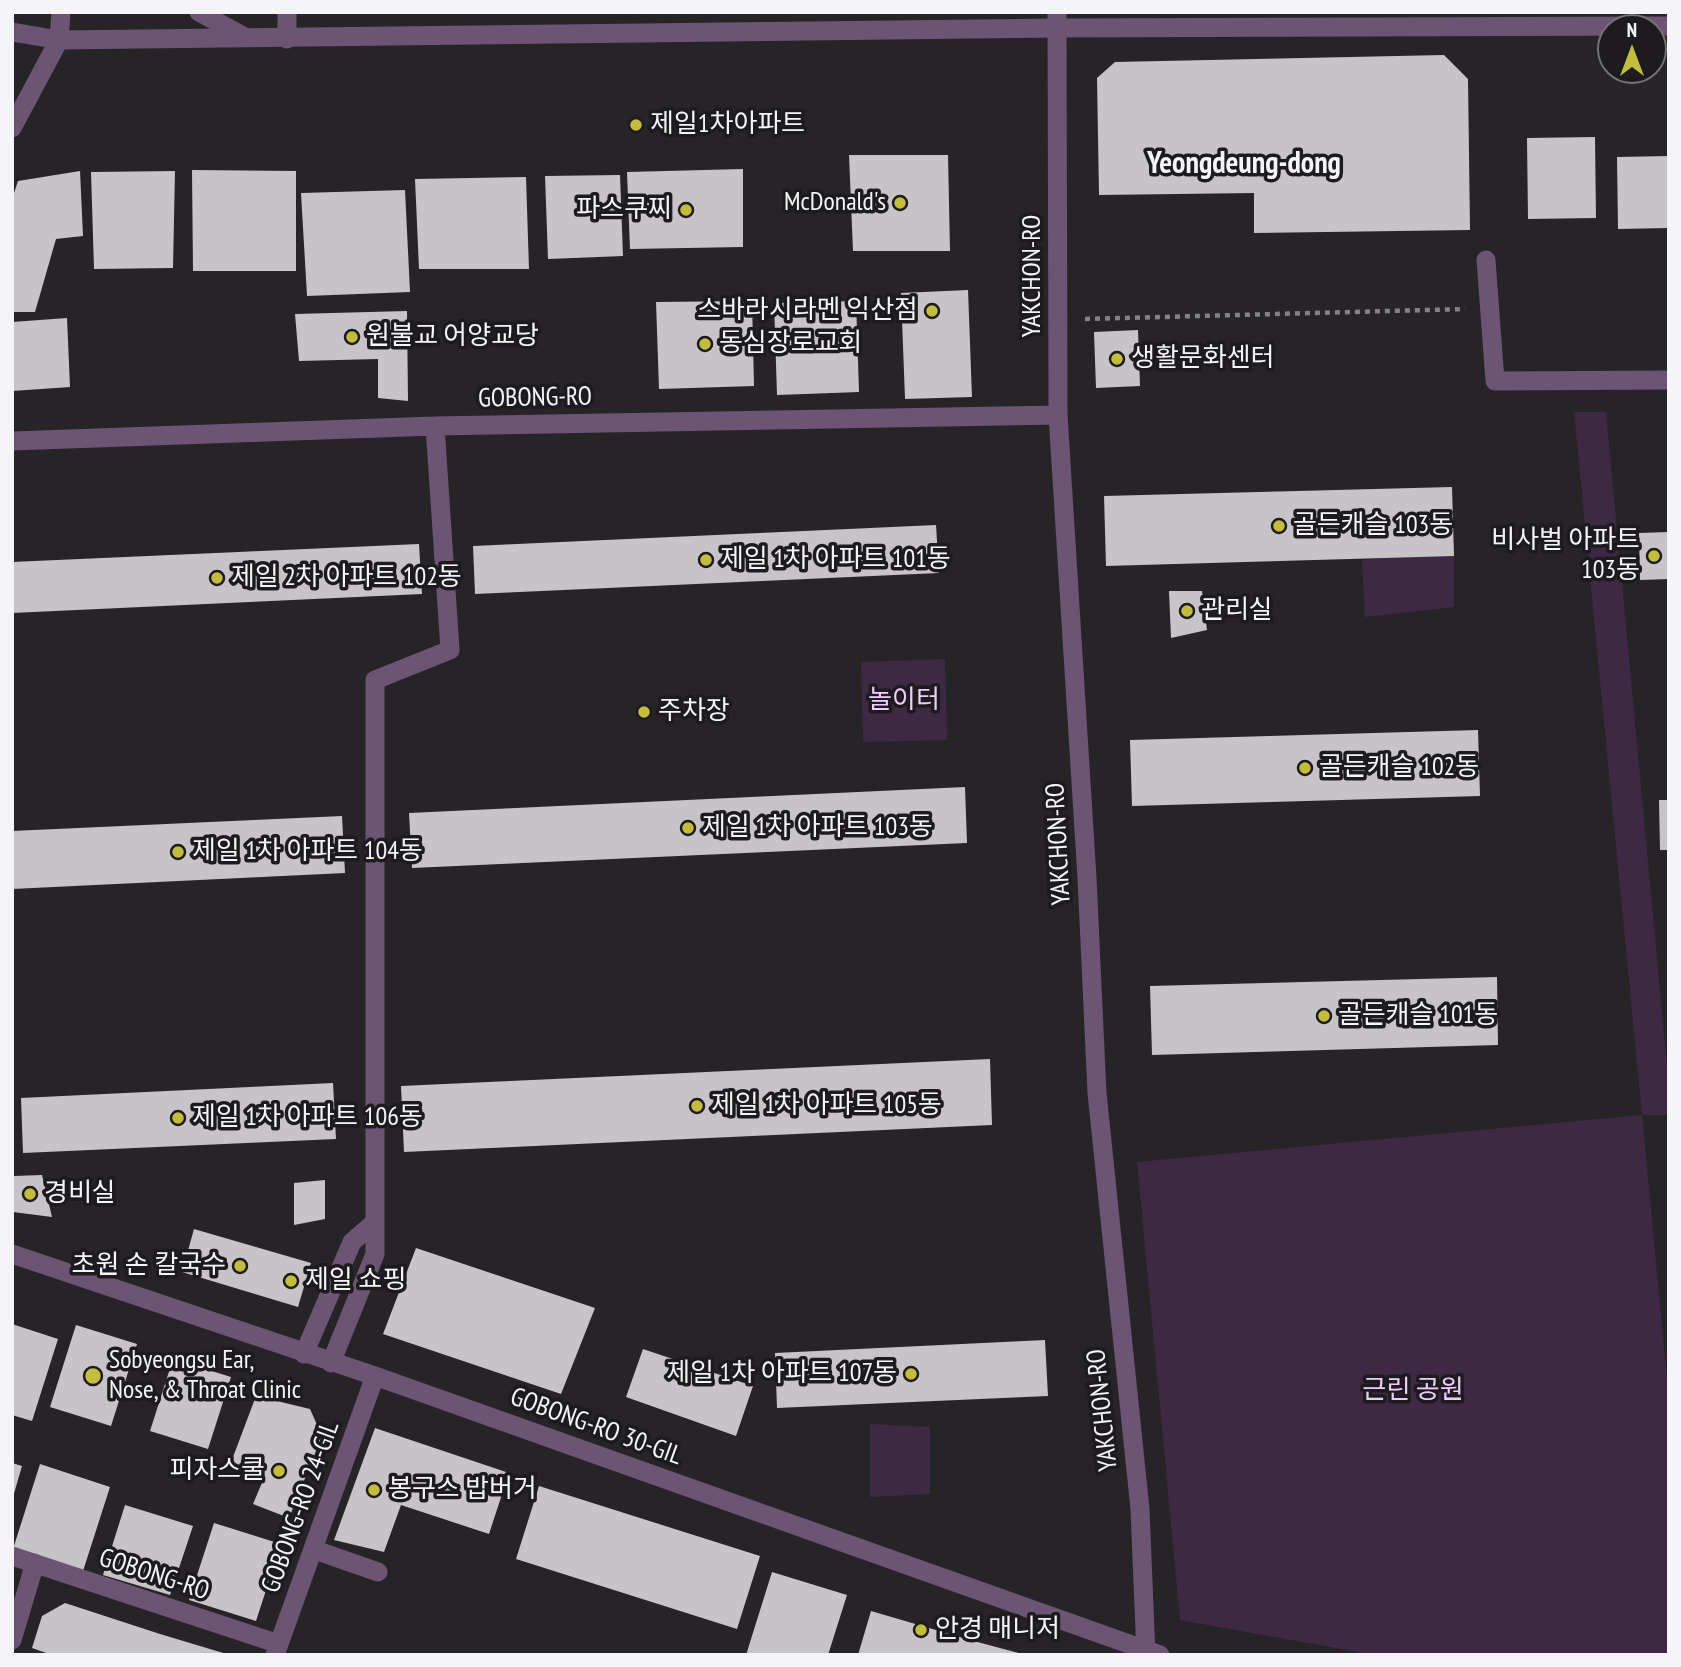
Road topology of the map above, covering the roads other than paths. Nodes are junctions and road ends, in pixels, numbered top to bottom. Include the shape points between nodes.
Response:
1 (61, 12) edge
2 (199, 12) edge
3 (287, 12) edge
4 (1057, 20) edge
5 (1669, 26) edge
6 (12, 32) edge
7 (244, 36) junction
8 (287, 38) junction
9 (59, 40) junction
10 (12, 128) edge
11 (1486, 260) dead end
12 (1669, 380) edge
13 (1058, 415) junction
14 (435, 426) junction
15 (12, 441) edge
16 (374, 1223) junction
17 (12, 1254) edge
18 (304, 1354) junction
19 (331, 1363) junction
20 (375, 1376) junction
21 (315, 1549) junction
22 (12, 1556) edge
23 (35, 1563) junction
24 (378, 1572) dead end
25 (12, 1640) edge
26 (277, 1649) edge
27 (1151, 1654) edge

1 - 9 street
2 - 7 street
3 - 8 street
4 - 5 street
4 - 8 street
4 - 13 street, YAKCHON-RO
6 - 9 street
7 - 8 street
7 - 9 street
9 - 10 street
11 - 12 street via 1495,381
13 - 14 street, GOBONG-RO
13 - 27 street, YAKCHON-RO via 1097,1093
14 - 15 street, GOBONG-RO
14 - 16 street via 450,650 375,680
16 - 18 street via 352,1241
16 - 19 street via 375,1254
17 - 18 street, GOBONG-RO 30-GIL
18 - 19 street, GOBONG-RO 30-GIL
19 - 20 street, GOBONG-RO 30-GIL
20 - 21 street, GOBONG-RO 24-GIL
20 - 27 street, GOBONG-RO 30-GIL
21 - 24 street
21 - 26 street, GOBONG-RO 24-GIL
22 - 23 street, GOBONG-RO
23 - 25 street
23 - 26 street, GOBONG-RO

